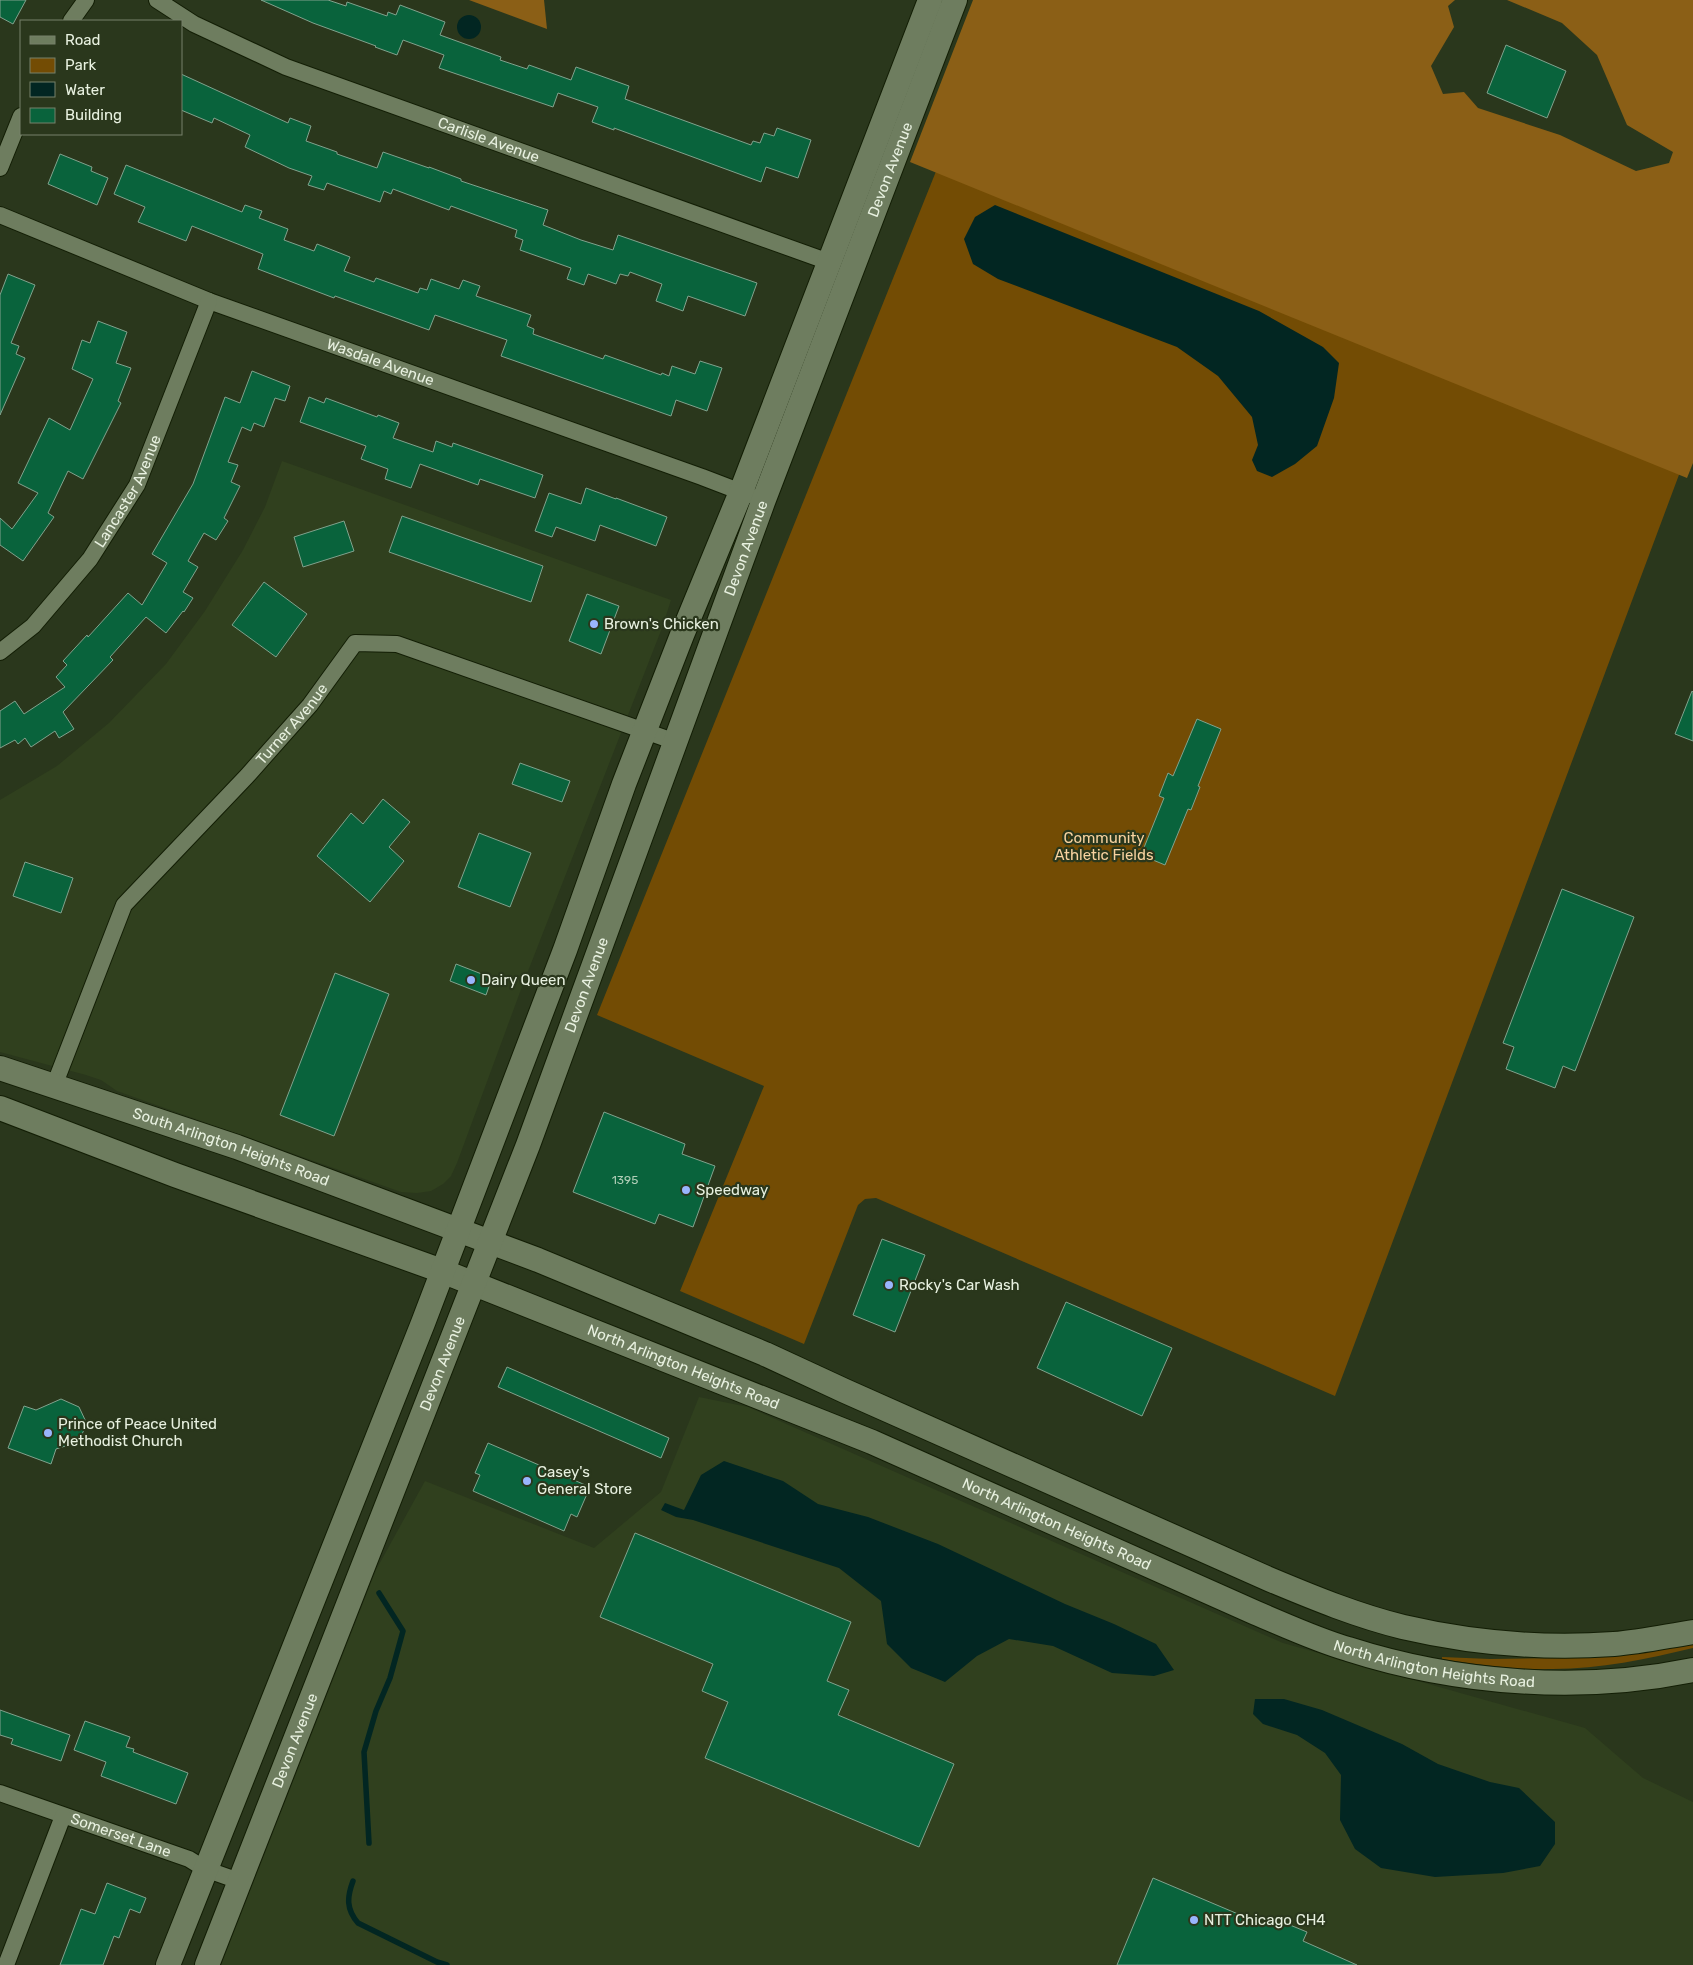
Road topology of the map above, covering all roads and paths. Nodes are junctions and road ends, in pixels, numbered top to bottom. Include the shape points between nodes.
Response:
1 (86, 0) edge
2 (157, 0) edge
3 (930, 0) edge
4 (954, 0) edge
5 (72, 20) edge
6 (20, 118) edge
7 (0, 168) edge
8 (0, 215) edge
9 (829, 262) junction
10 (209, 301) junction
11 (741, 492) junction
12 (763, 502) junction
13 (0, 652) edge
14 (645, 732) junction
15 (676, 742) junction
16 (0, 1068) edge
17 (54, 1086) junction
18 (0, 1108) edge
19 (459, 1229) junction
20 (490, 1241) junction
21 (442, 1271) junction
22 (475, 1284) junction
23 (1693, 1632) edge
24 (1693, 1670) edge
25 (0, 1793) edge
26 (63, 1816) junction
27 (205, 1869) junction
28 (239, 1881) junction
29 (6, 1965) edge
30 (168, 1965) edge
31 (207, 1965) edge

1 - 5 street
2 - 9 street, Carlisle Avenue via 194,24 286,67
3 - 9 main road, Devon Avenue
4 - 12 main road, Devon Avenue
6 - 7 street
8 - 10 street, Wasdale Avenue
9 - 11 main road, Devon Avenue
10 - 11 street, Wasdale Avenue
10 - 13 street, Lancaster Avenue via 136,485 90,559 33,626
11 - 12 street, Wasdale Avenue
11 - 14 main road, Devon Avenue
12 - 15 main road, Devon Avenue
14 - 15 street, Turner Avenue
14 - 17 street, Turner Avenue via 397,644 355,643 310,705 124,905
14 - 19 main road, Devon Avenue
15 - 20 main road, Devon Avenue
16 - 17 main road, South Arlington Heights Road
17 - 19 main road, South Arlington Heights Road via 237,1147
18 - 21 main road
19 - 20 main road, North Arlington Heights Road
19 - 21 main road, Devon Avenue
20 - 22 main road, Devon Avenue
20 - 23 main road, North Arlington Heights Road via 707,1329 1264,1577 1366,1616 1436,1634 1524,1644 1615,1644
21 - 22 main road, North Arlington Heights Road
21 - 27 main road, Devon Avenue
22 - 24 main road, North Arlington Heights Road via 872,1442 1256,1613 1348,1650 1460,1675 1547,1682 1629,1678
22 - 28 main road, Devon Avenue
25 - 26 street, Somerset Lane
26 - 27 street, Somerset Lane via 189,1859
26 - 29 street
27 - 28 street, Somerset Lane
27 - 30 main road, Devon Avenue
28 - 31 main road, Devon Avenue

